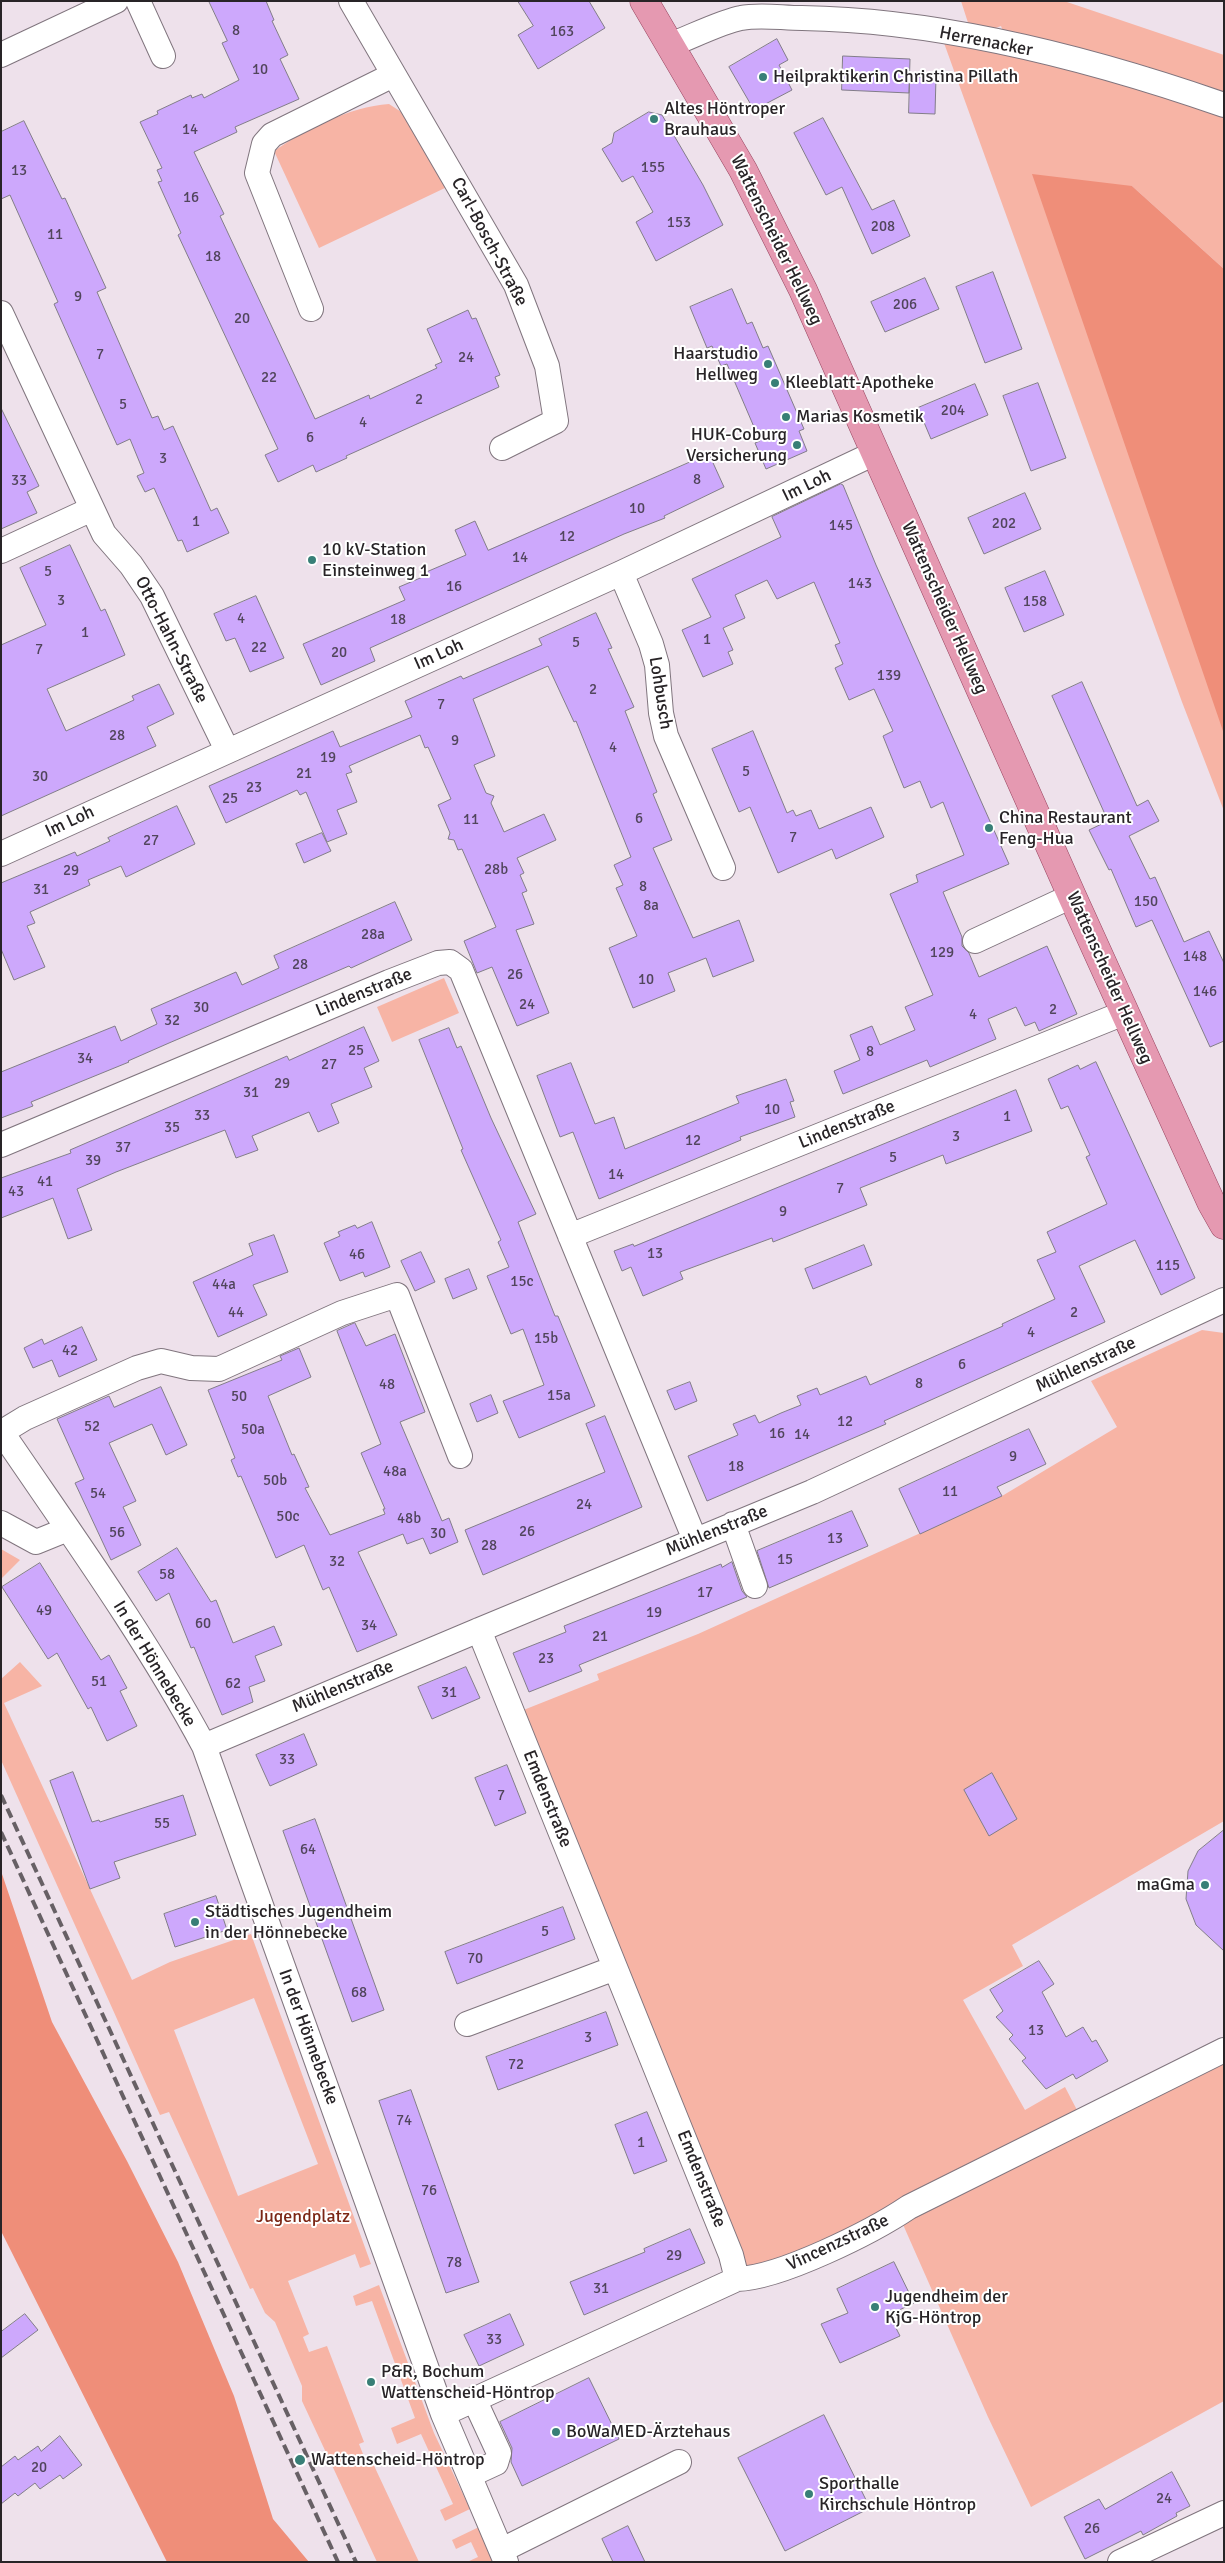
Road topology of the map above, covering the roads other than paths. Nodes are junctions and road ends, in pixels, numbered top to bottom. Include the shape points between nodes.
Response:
1 (116, 1) edge
2 (138, 1) edge
3 (351, 1) edge
4 (644, 1) edge
5 (740, 9) edge
6 (670, 45) junction
7 (1, 55) edge
8 (163, 56) dead end
9 (394, 75) junction
10 (1224, 105) edge
11 (311, 309) dead end
12 (1, 313) edge
13 (502, 448) dead end
14 (875, 453) junction
15 (92, 509) junction
16 (1, 552) edge
17 (621, 573) junction
18 (227, 750) junction
19 (1, 854) edge
20 (723, 868) dead end
21 (1072, 896) junction
22 (975, 941) dead end
23 (1124, 1013) junction
24 (1, 1145) edge
25 (1224, 1225) edge
26 (570, 1236) junction
27 (1224, 1300) edge
28 (2, 1432) edge
29 (460, 1456) dead end
30 (1, 1523) edge
31 (733, 1524) junction
32 (68, 1529) junction
33 (695, 1540) junction
34 (755, 1586) dead end
35 (479, 1630) junction
36 (204, 1746) junction
37 (615, 1968) junction
38 (467, 2024) dead end
39 (1224, 2050) edge
40 (737, 2279) junction
41 (474, 2399) junction
42 (443, 2414) junction
43 (679, 2462) dead end
44 (470, 2475) junction
45 (1224, 2513) edge
46 (504, 2556) edge
47 (1120, 2562) edge

1 - 7 street
2 - 8 street
3 - 9 street, Carl-Bosch-Straße
4 - 6 main road, Wattenscheider Hellweg
5 - 6 street, Herrenacker
5 - 10 street, Herrenacker via 981,38
6 - 14 main road, Wattenscheider Hellweg via 769,220
9 - 11 street via 272,135 264,144 257,173
9 - 13 street, Carl-Bosch-Straße via 516,286 547,366 556,421
12 - 15 street, Otto-Hahn-Straße
14 - 17 street, Im Loh
14 - 21 main road, Wattenscheider Hellweg
15 - 16 street
15 - 18 street, Otto-Hahn-Straße via 104,534 131,564 152,596
17 - 18 street, Im Loh
17 - 20 street, Lohbusch via 657,665 666,736
18 - 19 street, Im Loh
21 - 22 street
21 - 23 main road, Wattenscheider Hellweg
23 - 25 main road, Wattenscheider Hellweg
23 - 26 street, Lindenstraße
24 - 26 street, Lindenstraße via 389,982 438,963 450,962 461,970
26 - 33 street, Lindenstraße
27 - 31 street, Mühlenstraße via 888,1458
28 - 29 street, In der Hönnebecke via 25,1418 137,1368 161,1362 219,1369 342,1313 397,1295
28 - 32 street, In der Hönnebecke
30 - 32 street via 36,1542
31 - 33 street, Mühlenstraße
31 - 34 street
32 - 36 street, In der Hönnebecke via 164,1675
33 - 35 street, Mühlenstraße
35 - 36 street, Mühlenstraße
35 - 37 street, Emdenstraße
36 - 42 street, In der Hönnebecke
37 - 38 street
37 - 40 street, Emdenstraße via 731,2255
39 - 40 street, Vincenzstraße via 909,2207 890,2220 800,2262 753,2279
40 - 41 street, Vincenzstraße
41 - 42 street, Vincenzstraße
41 - 44 street via 499,2453 496,2463
42 - 44 street, In der Hönnebecke
43 - 46 street
44 - 46 street, In der Hönnebecke
45 - 47 street

